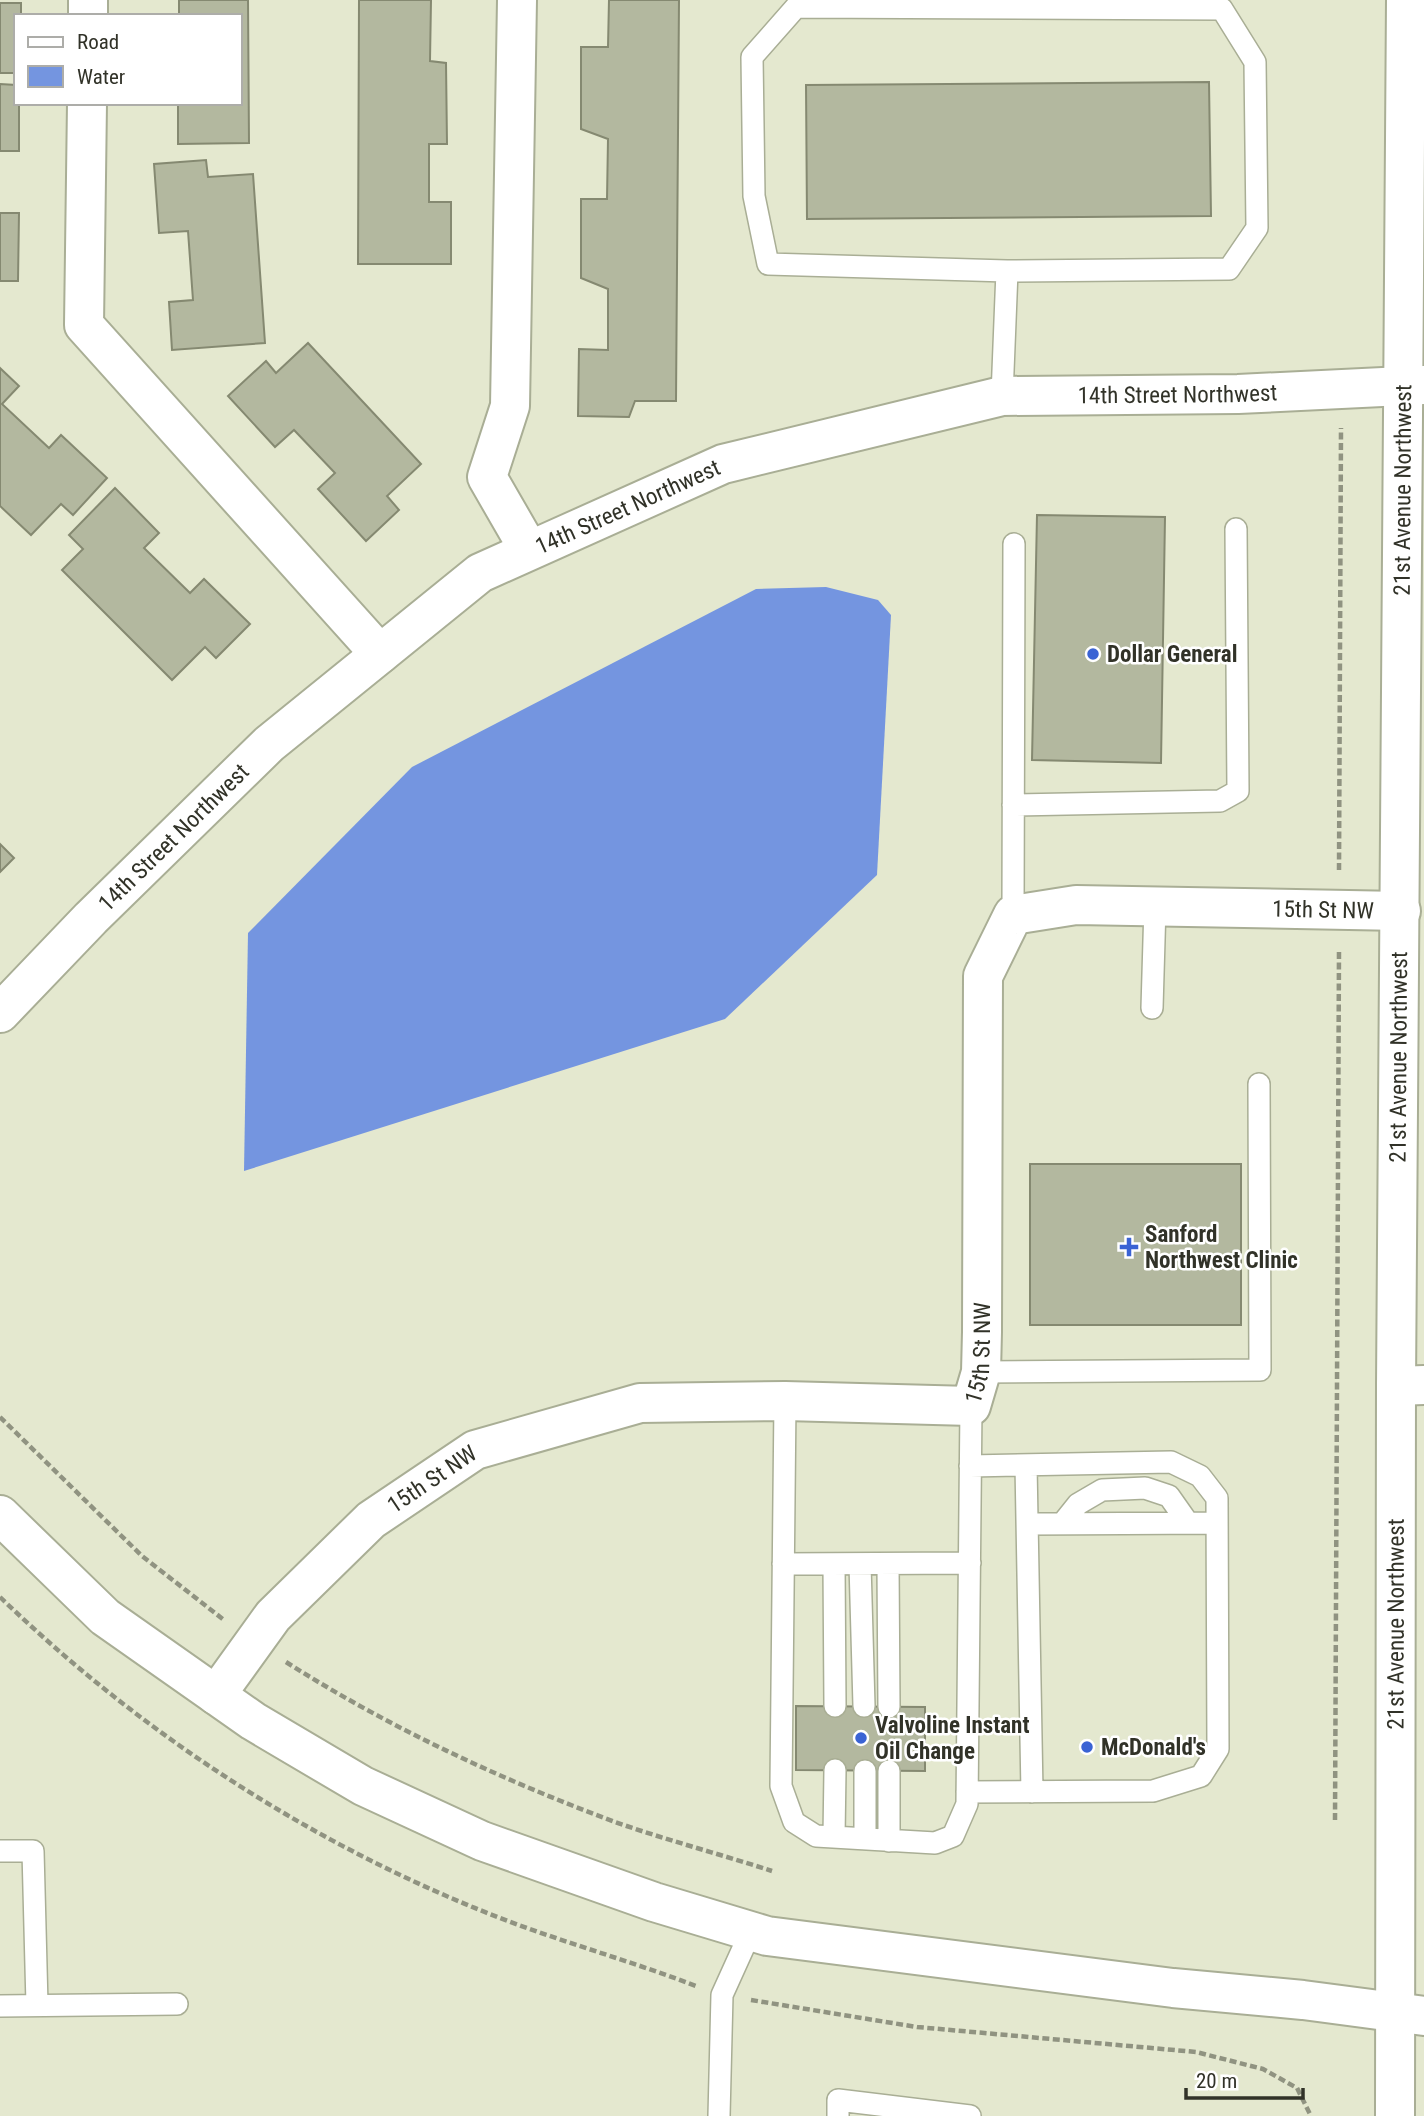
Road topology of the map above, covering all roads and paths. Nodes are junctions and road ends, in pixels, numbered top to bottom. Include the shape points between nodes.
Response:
1 (517, 0) edge
2 (1406, 0) edge
3 (87, 105) edge
4 (1007, 271) junction
5 (1413, 384) edge
6 (1342, 388) junction
7 (1002, 396) junction
8 (1236, 529) dead end
9 (1014, 544) dead end
10 (529, 550) junction
11 (380, 654) junction
12 (1013, 805) junction
13 (1155, 906) junction
14 (1339, 909) junction
15 (1401, 911) junction
16 (1013, 915) junction
17 (1152, 1008) dead end
18 (0, 1013) edge
19 (1259, 1084) dead end
20 (1410, 1386) edge
21 (976, 1389) junction
22 (785, 1401) junction
23 (0, 1418) edge
24 (1026, 1465) junction
25 (970, 1466) junction
26 (0, 1515) edge
27 (1188, 1523) junction
28 (1217, 1523) junction
29 (1029, 1524) junction
30 (1062, 1524) junction
31 (970, 1563) junction
32 (783, 1564) junction
33 (834, 1564) junction
34 (860, 1564) junction
35 (888, 1564) junction
36 (0, 1597) edge
37 (254, 1642) junction
38 (216, 1695) junction
39 (835, 1706) dead end
40 (863, 1706) dead end
41 (889, 1707) dead end
42 (835, 1770) dead end
43 (866, 1770) dead end
44 (889, 1771) dead end
45 (967, 1792) junction
46 (1032, 1792) junction
47 (1335, 1820) dead end
48 (834, 1837) junction
49 (865, 1839) junction
50 (889, 1841) junction
51 (0, 1851) edge
52 (772, 1871) dead end
53 (751, 1931) junction
54 (722, 1995) junction
55 (177, 2004) dead end
56 (37, 2005) junction
57 (0, 2006) edge
58 (1410, 2016) edge
59 (719, 2116) edge
60 (838, 2116) edge
61 (970, 2116) edge
62 (1311, 2116) edge
63 (1395, 2116) edge

1 - 10 street via 510,406 487,477
2 - 5 street, 21st Avenue Northwest
3 - 11 street via 85,325
4 - 4 lane via 768,264 754,196 752,57 796,7 1222,9 1255,62 1257,228 1229,269
4 - 7 lane
5 - 6 street, 14th Street Northwest
5 - 15 street, 21st Avenue Northwest
6 - 7 street, 14th Street Northwest via 1238,394
6 - 14 path
7 - 10 street, 14th Street Northwest via 723,464
8 - 12 lane via 1238,791 1220,801
9 - 12 lane
10 - 11 street, 14th Street Northwest via 480,573
11 - 18 street, 14th Street Northwest via 270,744
12 - 16 lane
13 - 14 street, 15th St NW
13 - 16 street, 15th St NW via 1076,905
13 - 17 lane
14 - 15 street, 15th St NW
14 - 47 path
15 - 20 street, 21st Avenue Northwest
16 - 21 street, 15th St NW via 983,976
19 - 21 lane via 1259,1370
20 - 58 street, 21st Avenue Northwest
21 - 22 street, 15th St NW
21 - 25 lane
22 - 32 lane
22 - 37 street, 15th St NW via 640,1403 475,1450 371,1520 273,1616
23 - 37 path via 142,1556
24 - 25 lane
24 - 28 lane via 1171,1462 1200,1476 1217,1498
24 - 29 lane
25 - 31 lane
26 - 38 street via 105,1617
27 - 28 lane
27 - 30 lane
27 - 30 lane via 1169,1496 1145,1488 1102,1490 1079,1504
28 - 46 lane via 1218,1749 1201,1776 1153,1791
29 - 30 lane
29 - 46 lane
31 - 35 lane
31 - 45 lane
32 - 33 lane
32 - 48 lane via 781,1786 794,1822 816,1836
33 - 34 lane
33 - 39 lane
34 - 35 lane
34 - 40 lane
35 - 41 lane
36 - 54 path via 44,1640 139,1718 264,1802 395,1872 500,1918
37 - 38 street, 15th St NW
37 - 52 path via 350,1702 450,1754 616,1822
38 - 53 street via 363,1786 482,1841
42 - 48 lane
43 - 49 lane
44 - 50 lane
45 - 46 lane
45 - 50 lane via 964,1814 953,1836 935,1843
48 - 49 lane
49 - 50 lane
51 - 56 lane via 33,1852
53 - 54 lane
53 - 58 street
54 - 59 lane
54 - 62 path via 917,2027 1196,2052 1263,2069 1297,2088
55 - 56 lane
56 - 57 lane
58 - 63 street, 21st Avenue Northwest
60 - 61 lane via 838,2100

